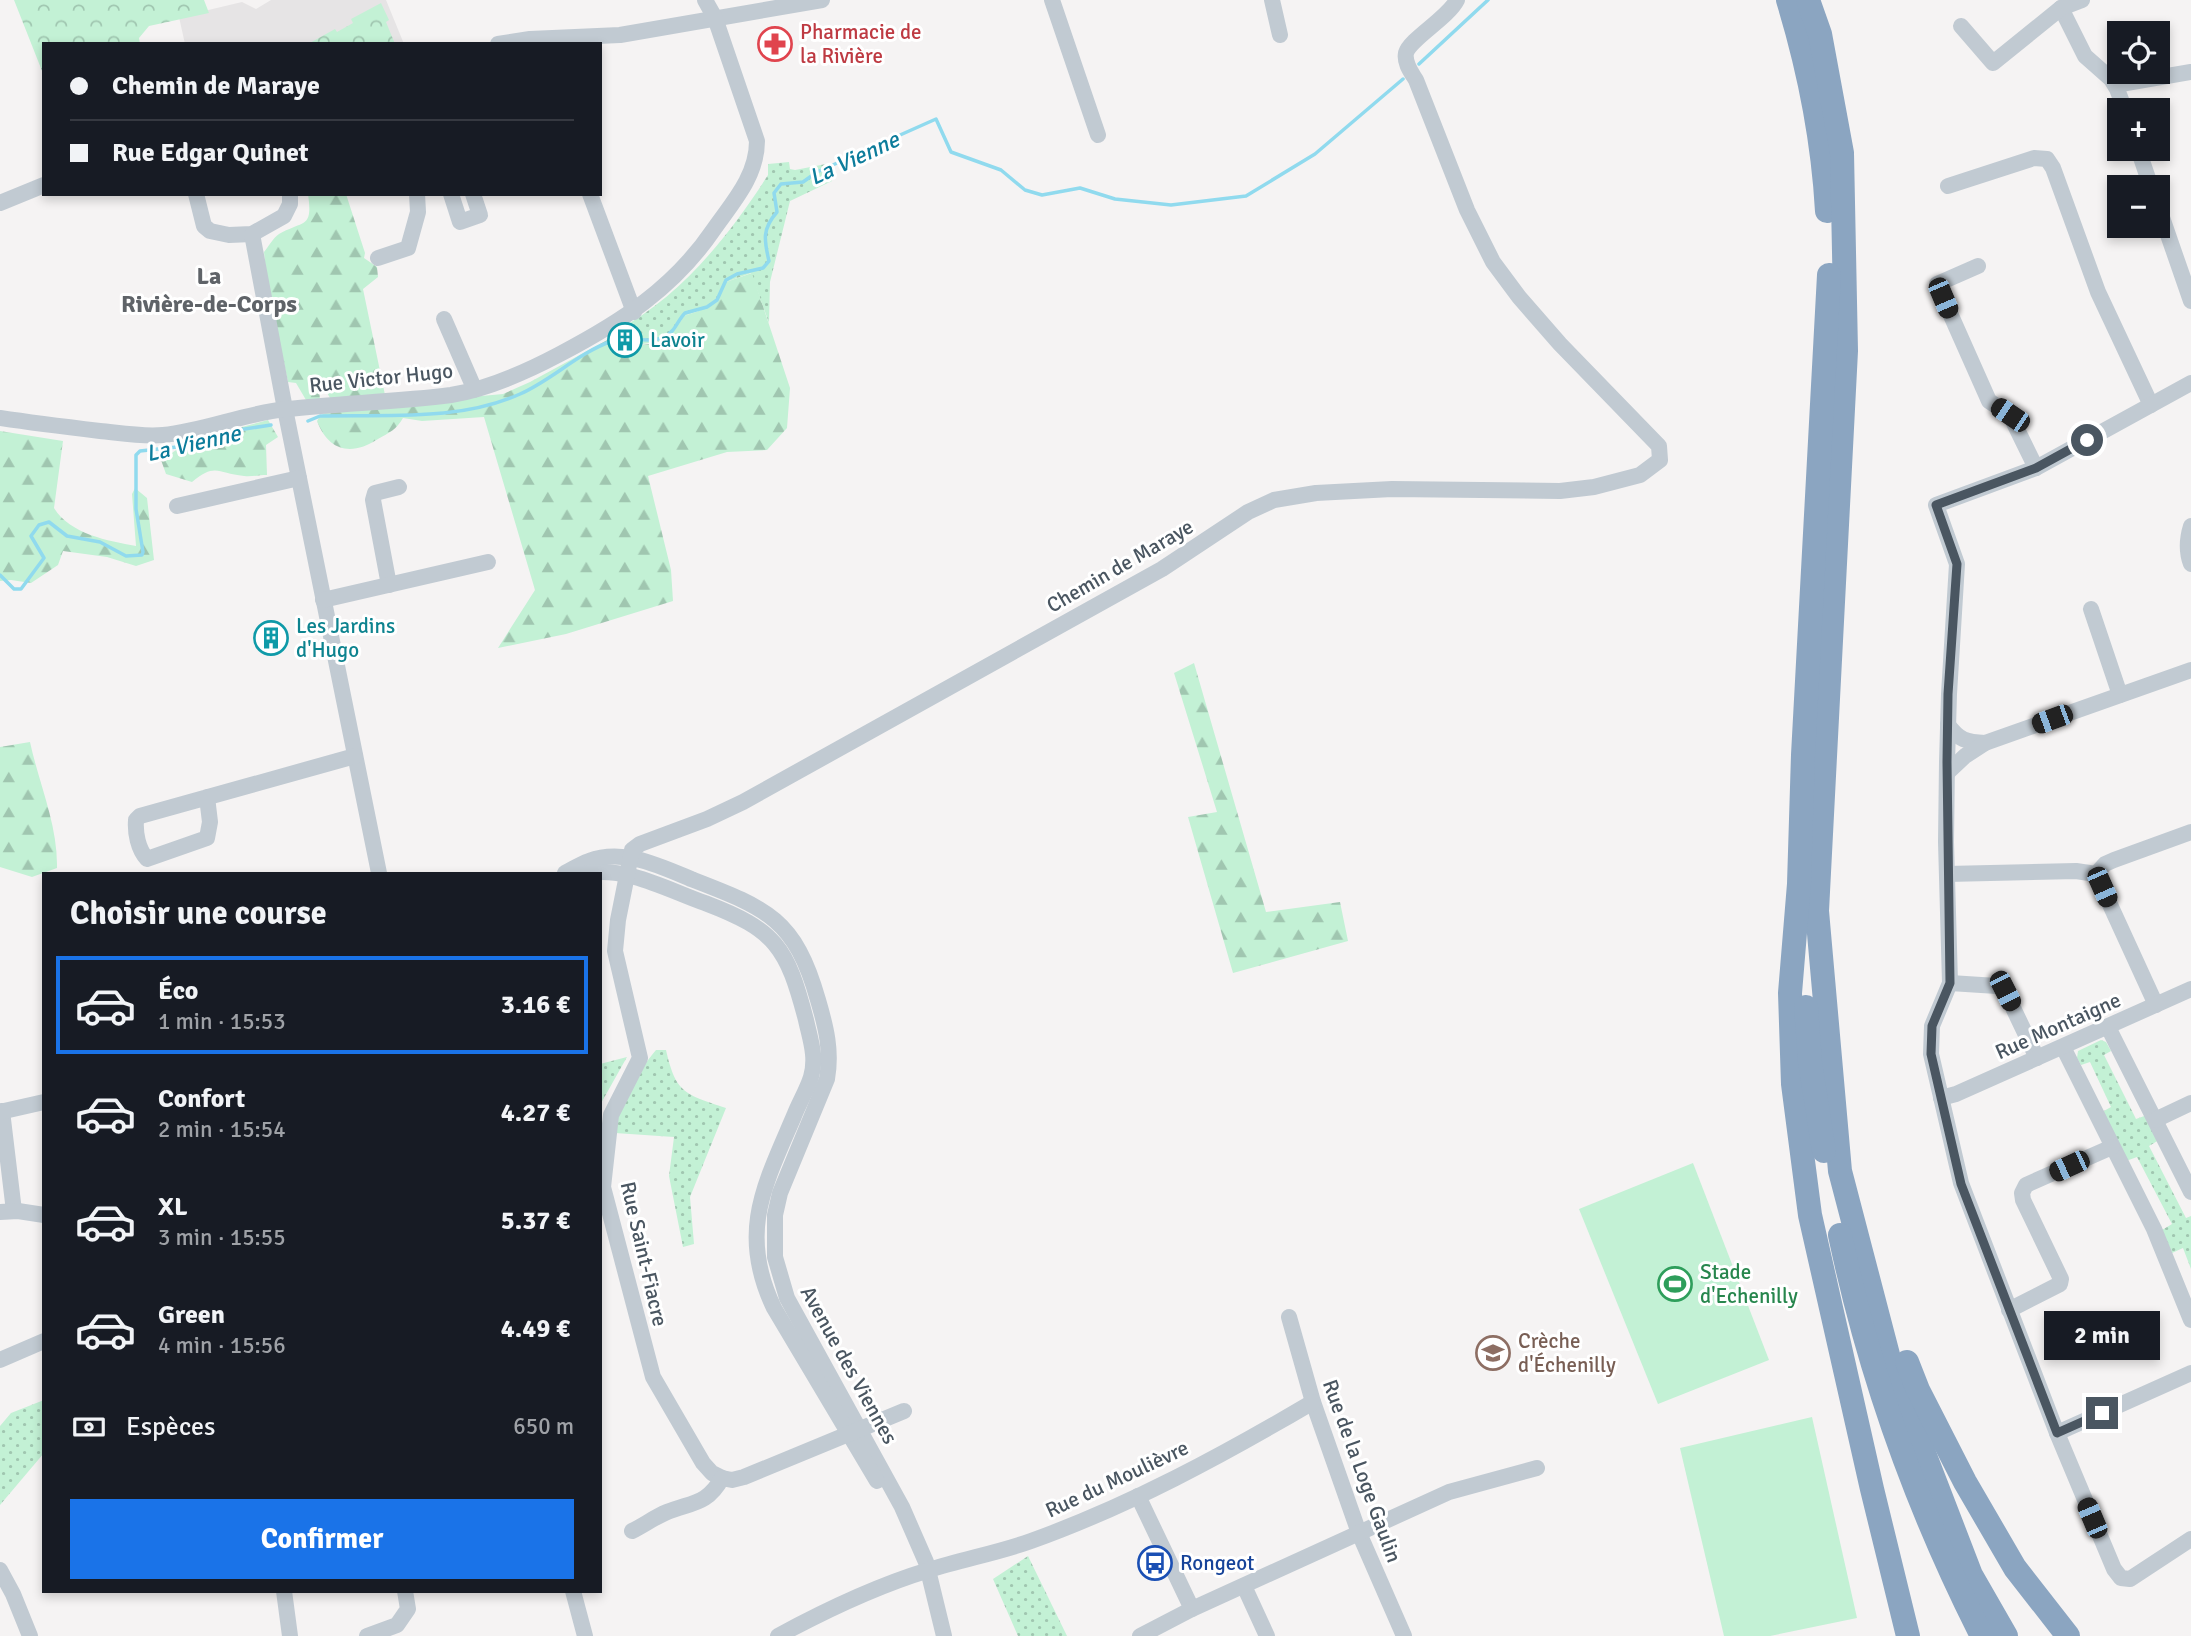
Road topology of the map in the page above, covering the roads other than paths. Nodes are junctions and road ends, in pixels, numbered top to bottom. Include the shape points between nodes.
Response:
1 (705, 0) edge
2 (822, 0) edge
3 (1052, 0) edge
4 (1272, 0) edge
5 (1457, 0) edge
6 (1788, 0) edge
7 (1808, 0) edge
8 (2082, 0) edge
9 (2061, 8) junction
10 (715, 18) junction
11 (1961, 26) dead end
12 (1280, 36) dead end
13 (511, 42) edge
14 (2191, 72) edge
15 (2115, 85) junction
16 (2120, 98) edge
17 (1098, 135) dead end
18 (42, 186) edge
19 (1948, 186) dead end
20 (196, 196) edge
21 (290, 196) edge
22 (420, 196) edge
23 (452, 196) edge
24 (474, 196) edge
25 (591, 196) edge
26 (0, 203) edge
27 (252, 234) junction
28 (2169, 238) edge
29 (378, 258) dead end
30 (1978, 266) dead end
31 (2191, 301) edge
32 (634, 312) junction
33 (444, 319) dead end
34 (2191, 383) edge
35 (474, 388) junction
36 (2151, 405) junction
37 (285, 409) junction
38 (0, 418) edge
39 (2036, 468) junction
40 (299, 478) junction
41 (399, 487) dead end
42 (177, 506) dead end
43 (2191, 526) edge
44 (488, 562) dead end
45 (2191, 564) edge
46 (389, 585) junction
47 (323, 600) junction
48 (2091, 609) dead end
49 (2191, 670) edge
50 (2120, 695) junction
51 (1948, 725) junction
52 (1985, 743) junction
53 (355, 756) junction
54 (1947, 773) junction
55 (207, 797) junction
56 (2191, 832) edge
57 (628, 866) junction
58 (379, 872) edge
59 (567, 872) edge
60 (594, 872) edge
61 (1947, 874) junction
62 (2096, 874) junction
63 (1799, 884) junction
64 (1950, 983) junction
65 (2191, 989) edge
66 (2156, 1005) junction
67 (2108, 1027) junction
68 (2063, 1047) junction
69 (2038, 1058) junction
70 (1941, 1098) junction
71 (42, 1102) edge
72 (2191, 1103) edge
73 (1, 1111) edge
74 (2155, 1120) junction
75 (2112, 1147) junction
76 (2191, 1192) edge
77 (7, 1212) edge
78 (42, 1215) edge
79 (1858, 1241) junction
80 (2009, 1310) junction
81 (1289, 1317) dead end
82 (2191, 1320) edge
83 (42, 1342) edge
84 (0, 1360) edge
85 (2191, 1373) edge
86 (1312, 1402) junction
87 (904, 1411) dead end
88 (854, 1431) junction
89 (2057, 1433) junction
90 (1536, 1468) dead end
91 (722, 1478) junction
92 (1138, 1496) junction
93 (632, 1531) dead end
94 (1359, 1534) junction
95 (2191, 1539) edge
96 (0, 1570) edge
97 (928, 1570) junction
98 (1244, 1586) junction
99 (284, 1593) edge
100 (405, 1593) edge
101 (574, 1593) edge
102 (7, 1598) edge
103 (1192, 1609) junction
104 (800, 1631) edge
105 (30, 1636) edge
106 (290, 1636) edge
107 (367, 1636) edge
108 (585, 1636) edge
109 (778, 1636) edge
110 (944, 1636) edge
111 (1140, 1636) edge
112 (1267, 1636) edge
113 (1404, 1636) edge
114 (1908, 1636) edge
115 (1982, 1636) edge
116 (2006, 1636) edge
117 (2068, 1636) edge

1 - 10 street, Rue Victor Hugo
2 - 10 street
3 - 17 street
4 - 12 street
5 - 57 street, Chemin de Maraye via 1406,53 1467,210 1493,262 1519,297 1659,446 1660,460 1640,475 1551,492 1392,489 1274,500 1162,569 743,802 640,844 632,850
6 - 63 highway via 1820,138 1829,240
7 - 79 highway via 1820,34 1842,153 1846,351 1817,911 1840,1171
8 - 9 street
9 - 11 street via 1993,63
9 - 15 street via 2085,56
10 - 13 street via 620,35
10 - 32 street, Rue Victor Hugo via 757,141 754,168 710,236
14 - 15 street
15 - 16 street
18 - 26 street
19 - 36 street via 2034,158 2047,159 2098,292
20 - 27 street via 204,226 210,231
21 - 27 street via 284,216
22 - 29 street via 408,248
23 - 24 street via 460,222 480,215
25 - 32 street
27 - 37 street
28 - 31 street
30 - 39 street via 1937,284 1989,401 2010,415
32 - 35 street, Rue Victor Hugo via 540,364
33 - 35 street
34 - 36 street
35 - 37 street, Rue Victor Hugo via 453,394
36 - 39 street
37 - 38 street via 162,435
37 - 40 street, Rue Victor Hugo
39 - 51 street via 1936,505 1957,564
40 - 42 street
40 - 47 street, Rue Victor Hugo
41 - 46 street via 375,493 373,500
43 - 45 street via 2187,555
44 - 46 street
46 - 47 street
47 - 53 street, Rue Victor Hugo
48 - 50 street
49 - 50 street
50 - 52 street
51 - 52 street via 1967,743
51 - 54 street
52 - 54 street
53 - 55 street
53 - 58 street, Rue Victor Hugo
54 - 61 street
55 - 55 street via 140,816 136,820 141,853 147,859 207,838
56 - 62 street via 2114,860
57 - 59 street, Avenue des Viennes via 613,857 590,860
57 - 60 street, Avenue des Viennes
57 - 88 street, Avenue des Viennes via 751,923 777,945 795,977 814,1052 811,1076 756,1217 761,1282
57 - 91 street, Rue Saint-Fiacre via 615,951 640,1058 611,1115 603,1187 653,1377 703,1463
61 - 62 street
61 - 64 street
62 - 66 street
63 - 114 highway via 1790,993 1793,1084 1803,1170
63 - 115 highway via 1810,1062 1842,1245 1898,1437
64 - 69 street via 1997,986 2005,991
64 - 70 street via 1932,1026 1931,1054
65 - 66 street, Rue Montaigne
66 - 67 street, Rue Montaigne
67 - 68 street, Rue Montaigne
67 - 74 street
68 - 69 street, Rue Montaigne
68 - 75 street
69 - 70 street, Rue Montaigne
70 - 80 street via 1961,1184
71 - 73 street
72 - 74 street
73 - 77 street
74 - 76 street
75 - 80 street via 2026,1185 2023,1200 2061,1279 2060,1284
75 - 82 street via 2154,1229
77 - 78 street
79 - 116 highway via 1892,1370 1971,1575
79 - 117 highway via 1918,1390 1965,1482 2015,1568
80 - 89 street
81 - 86 street, Rue de la Loge Gaulin
83 - 84 street
85 - 89 street
86 - 92 street, Rue du Moulièvre
86 - 94 street, Rue de la Loge Gaulin
87 - 88 street
88 - 91 street via 744,1478
88 - 97 street, Avenue des Viennes via 889,1501 911,1529
89 - 95 street via 2121,1578 2139,1574
90 - 94 street via 1449,1492
91 - 93 street via 701,1502 667,1512
92 - 97 street, Rue du Moulièvre via 1033,1540
92 - 103 street
94 - 98 street
94 - 113 street, Rue de la Loge Gaulin
96 - 102 street
97 - 104 street, Rue du Moulièvre via 849,1600
97 - 110 street, Avenue des Viennes
98 - 103 street
98 - 112 street
99 - 106 street
100 - 107 street via 408,1609 397,1625
101 - 108 street
102 - 105 street
103 - 111 street
104 - 109 street, Rue du Moulièvre

